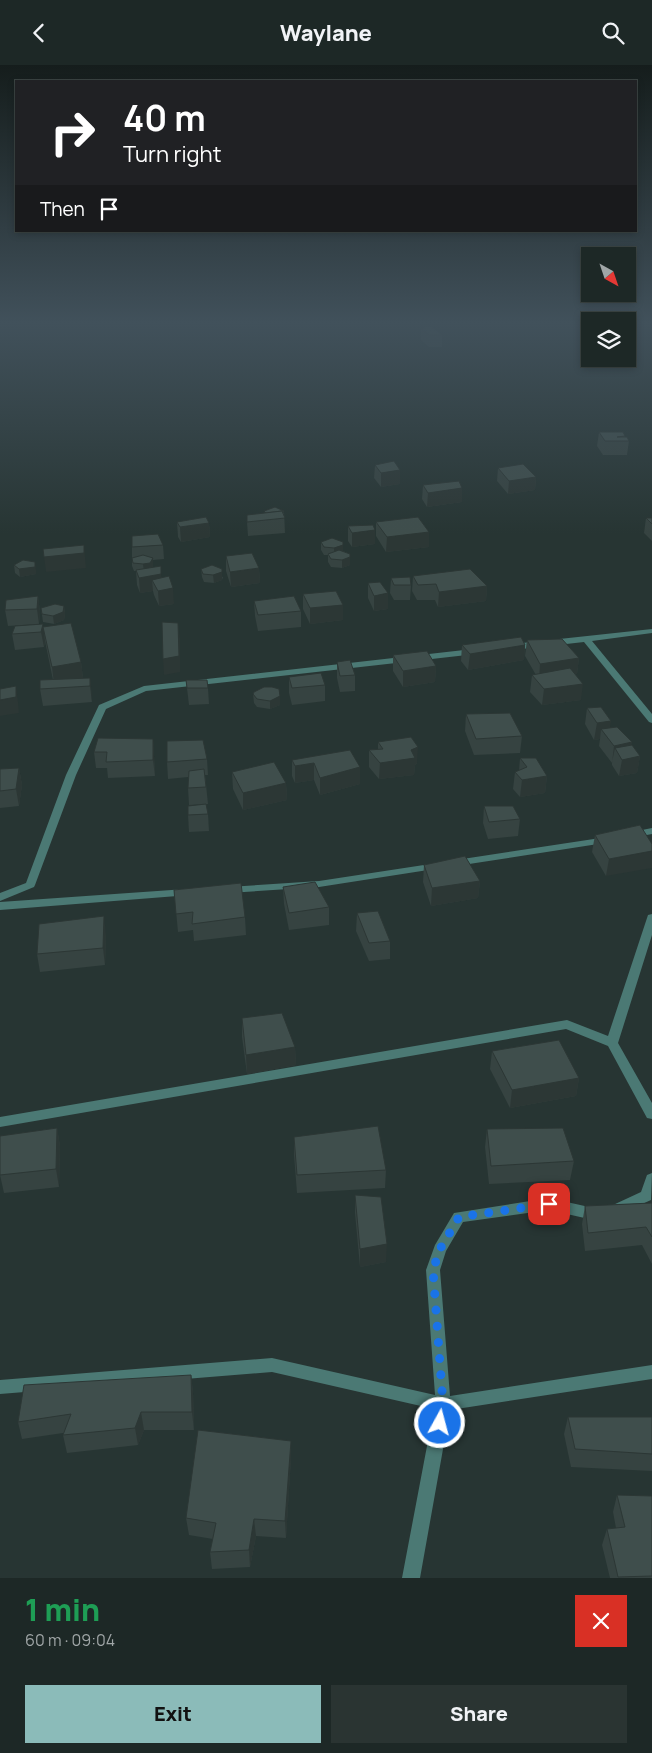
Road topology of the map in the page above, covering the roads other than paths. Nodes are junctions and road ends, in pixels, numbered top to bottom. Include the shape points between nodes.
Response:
1 (652, 631) edge
2 (586, 639) junction
3 (508, 648) edge
4 (478, 651) edge
5 (652, 720) edge
6 (652, 831) edge
7 (213, 891) edge
8 (194, 893) edge
9 (0, 897) edge
10 (0, 906) edge
11 (652, 918) edge
12 (612, 1043) junction
13 (652, 1114) edge
14 (0, 1122) edge
15 (652, 1179) edge
16 (652, 1372) edge
17 (0, 1387) edge
18 (443, 1404) junction
19 (411, 1578) edge

1 - 2 street
2 - 3 street
2 - 5 street
4 - 9 street via 144,689 102,707 71,775 30,885
6 - 7 street via 319,884
8 - 10 street
11 - 12 street
12 - 13 street
12 - 14 street via 567,1024
15 - 18 street via 646,1197 601,1216 549,1204 459,1217 440,1249 433,1270
16 - 18 street
17 - 18 street via 272,1365
18 - 19 street

